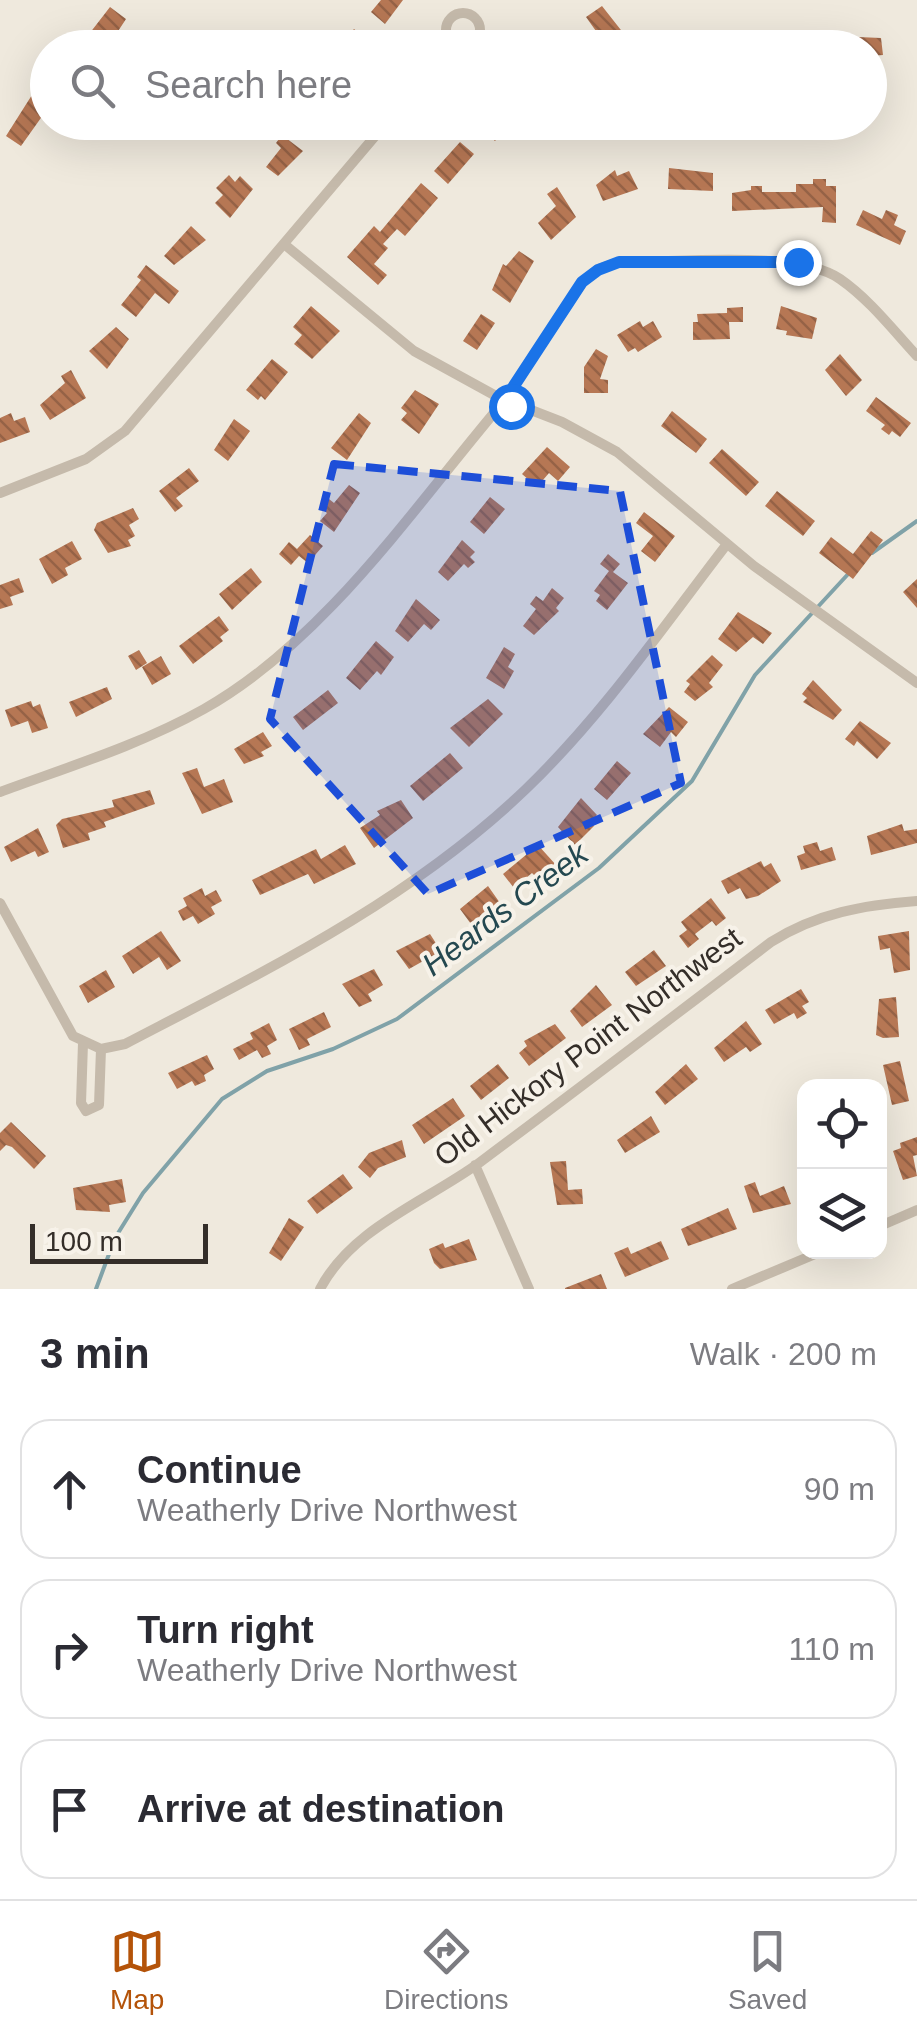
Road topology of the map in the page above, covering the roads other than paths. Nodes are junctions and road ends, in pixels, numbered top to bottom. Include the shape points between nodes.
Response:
1 (371, 140) edge
2 (284, 244) junction
3 (917, 356) edge
4 (512, 398) junction
5 (498, 401) junction
6 (0, 493) edge
7 (727, 544) junction
8 (917, 682) edge
9 (0, 792) edge
10 (917, 902) edge
11 (0, 903) edge
12 (83, 1044) junction
13 (101, 1049) junction
14 (475, 1165) junction
15 (917, 1210) edge
16 (887, 1223) edge
17 (803, 1259) edge
18 (320, 1289) edge
19 (528, 1289) edge
20 (732, 1289) edge

1 - 2 street
2 - 5 street via 414,351
2 - 6 street via 125,431 86,459
3 - 4 street via 856,291 808,264 619,262 582,282
4 - 5 street via 509,408
4 - 7 street via 617,452
5 - 9 street via 325,612 252,678 154,735
7 - 8 street
7 - 13 street via 585,727 463,844 392,898 312,946 125,1044
10 - 14 street, Old Hickory Point Northwest via 856,907 787,932
11 - 12 street via 66,1026
12 - 13 street
12 - 13 street via 86,1110 99,1105
14 - 18 street, Old Hickory Point Northwest via 357,1240
14 - 19 street
15 - 16 street
17 - 20 street

